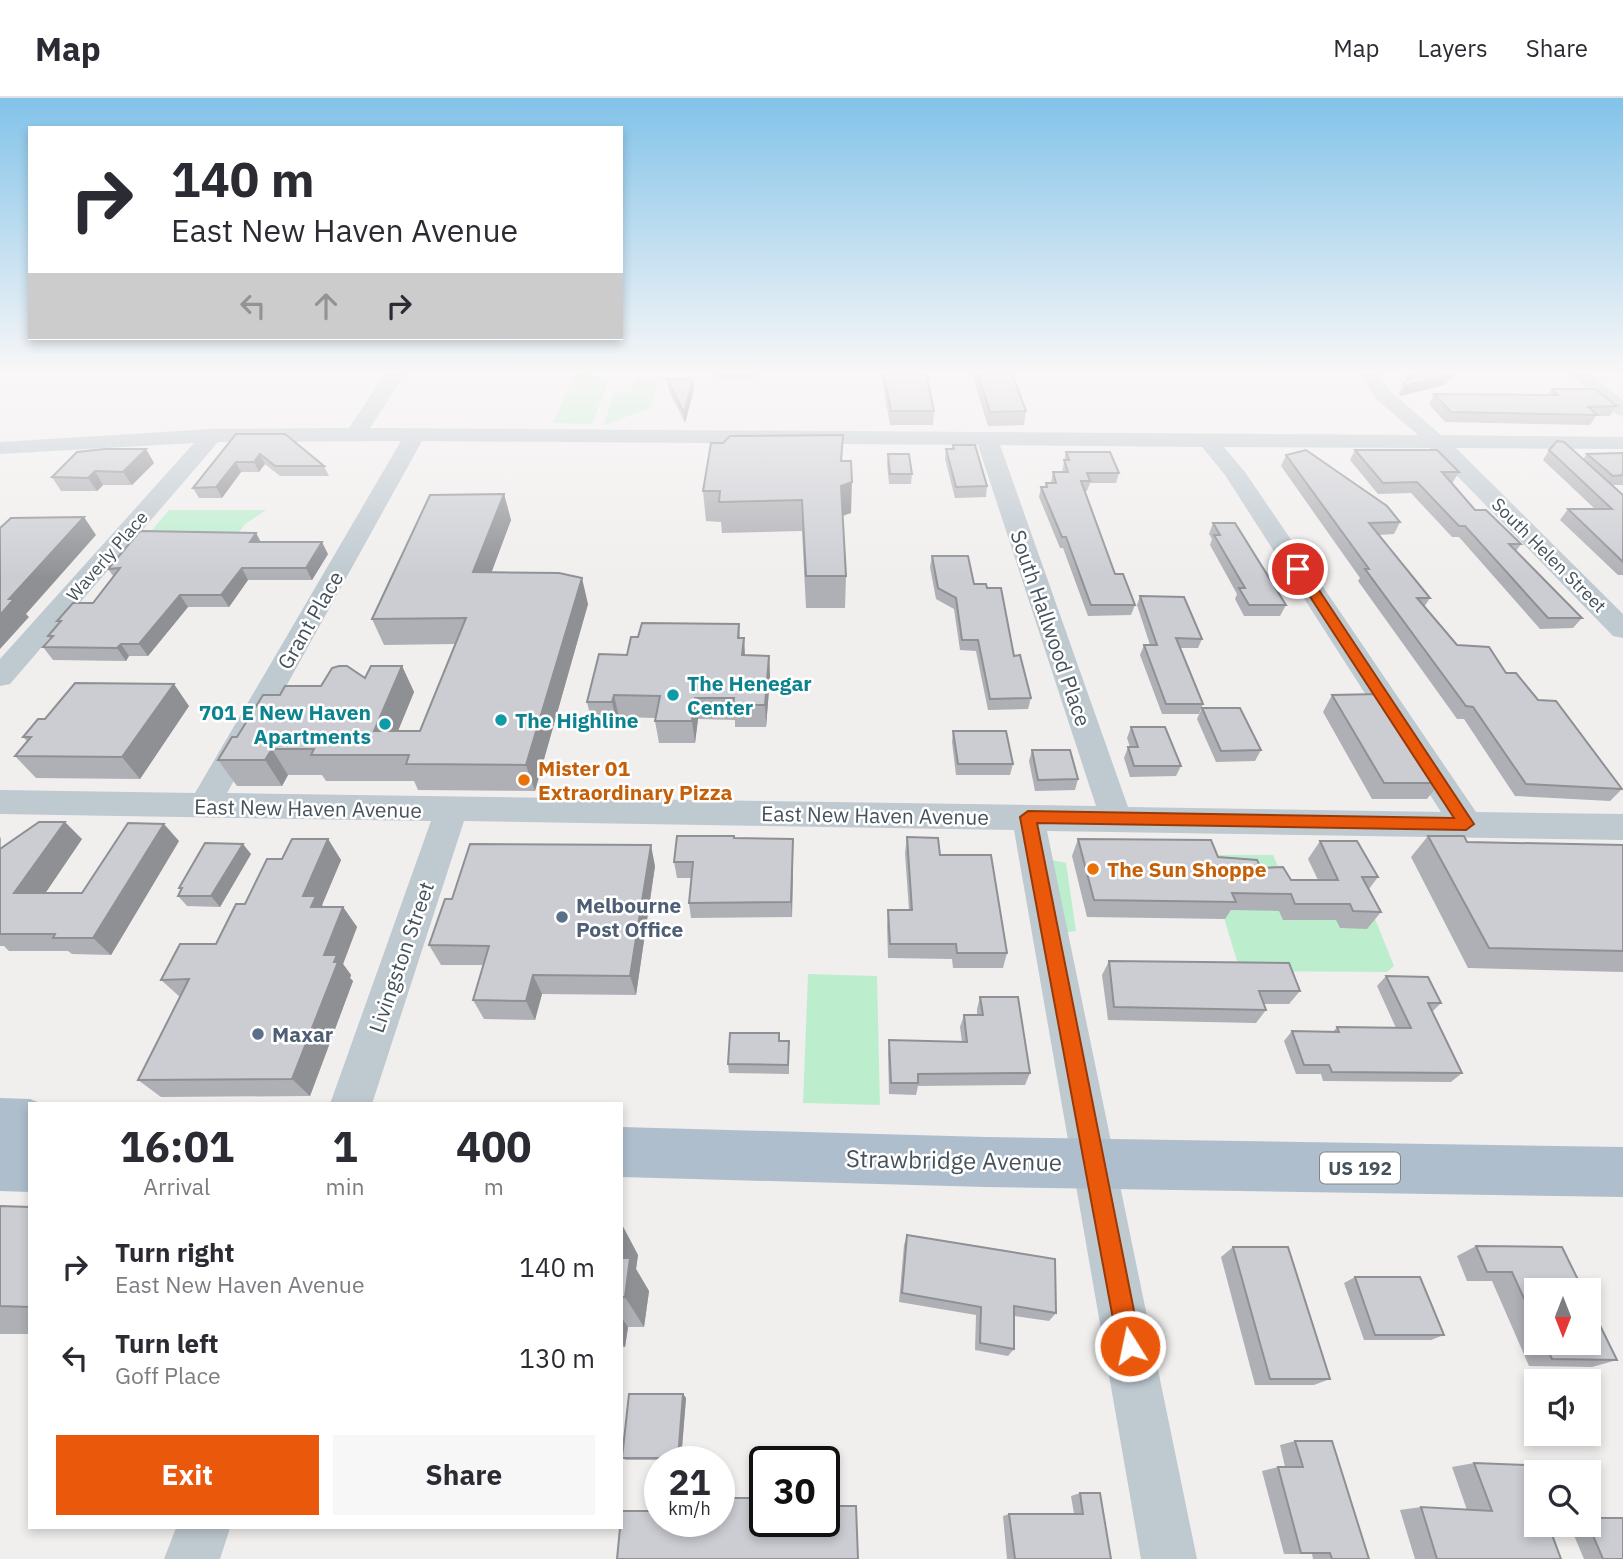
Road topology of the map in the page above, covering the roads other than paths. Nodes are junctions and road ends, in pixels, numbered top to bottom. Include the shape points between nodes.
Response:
1 (95, 442) edge
2 (207, 442) edge
3 (412, 442) edge
4 (987, 442) edge
5 (1209, 442) edge
6 (1434, 442) edge
7 (1468, 442) edge
8 (1623, 443) edge
9 (0, 448) edge
10 (1623, 630) edge
11 (0, 677) edge
12 (0, 802) edge
13 (204, 806) junction
14 (452, 810) junction
15 (1028, 817) junction
16 (1116, 818) junction
17 (1466, 824) junction
18 (1623, 827) edge
19 (352, 1102) edge
20 (0, 1122) edge
21 (28, 1122) edge
22 (623, 1152) edge
23 (1096, 1164) junction
24 (0, 1166) edge
25 (28, 1167) edge
26 (1623, 1172) edge
27 (203, 1529) edge
28 (192, 1559) edge
29 (1169, 1559) edge

1 - 9 street
2 - 11 street, Waverly Place
3 - 13 street, Grant Place
4 - 16 street, South Hallwood Place
5 - 17 street via 1234,472
6 - 10 street, South Helen Street
7 - 8 street
12 - 13 street, East New Haven Avenue
13 - 14 street, East New Haven Avenue
14 - 15 street, East New Haven Avenue
14 - 19 street, Livingston Street
15 - 16 street, East New Haven Avenue
15 - 23 street
16 - 17 street, East New Haven Avenue
17 - 18 street, East New Haven Avenue
20 - 21 main road
22 - 23 main road, Strawbridge Avenue / US 192
23 - 26 main road, Strawbridge Avenue / US 192
23 - 29 street
24 - 25 main road
27 - 28 street

